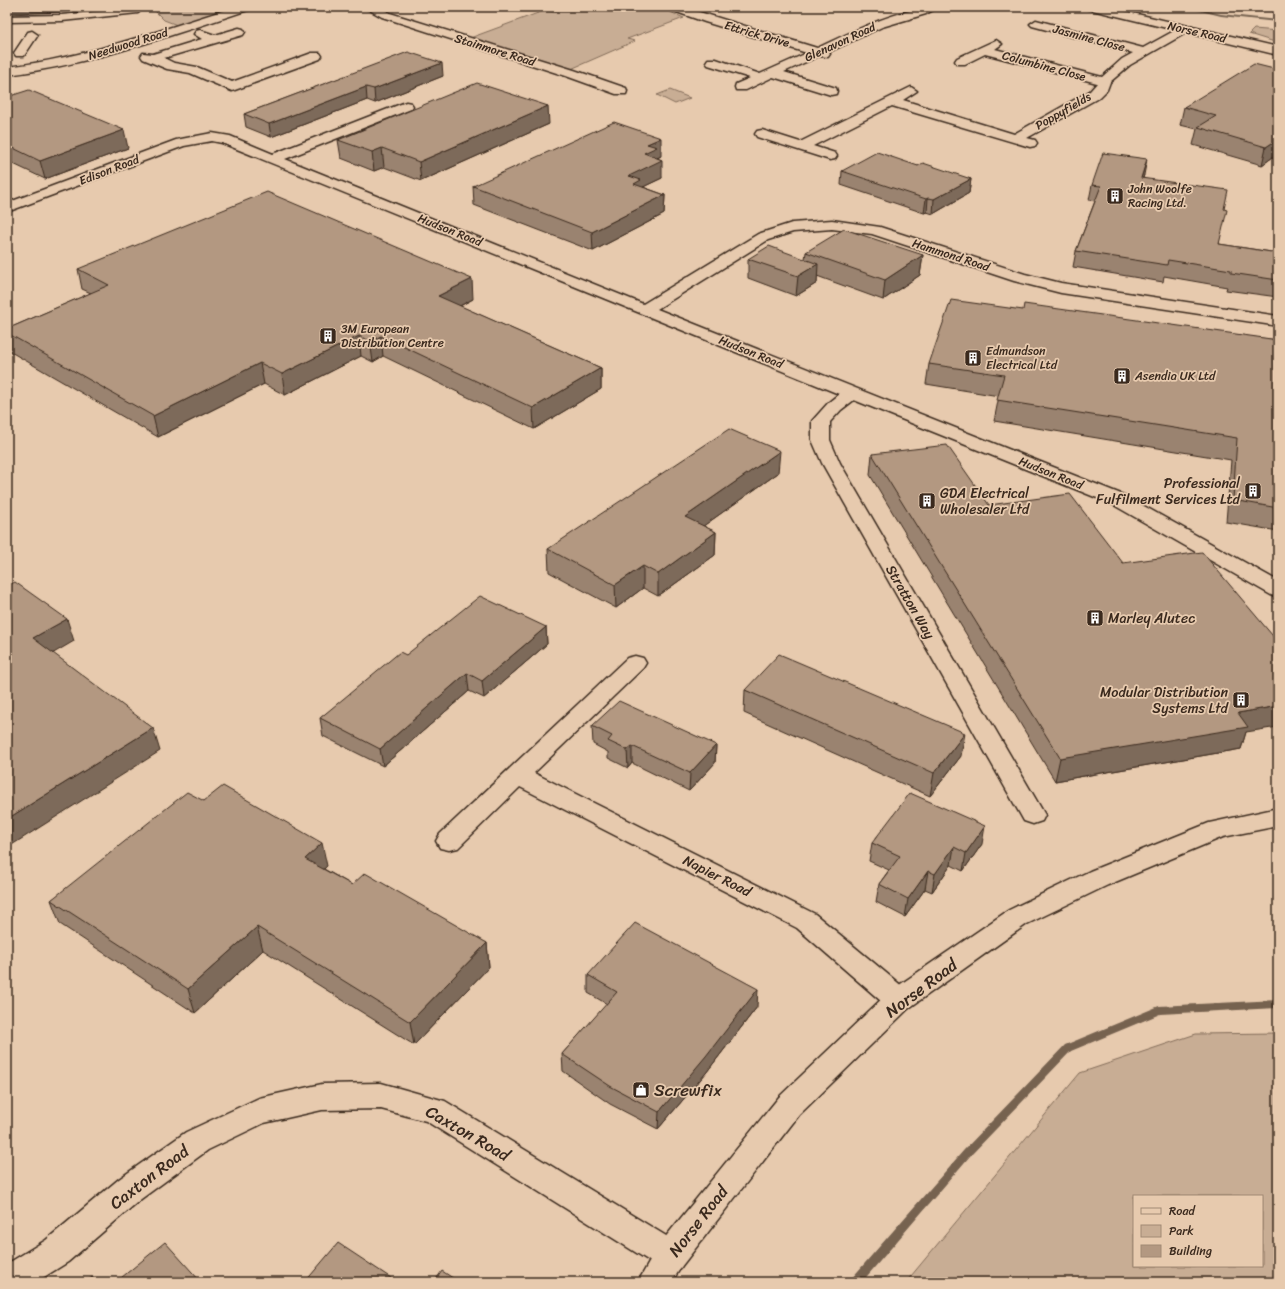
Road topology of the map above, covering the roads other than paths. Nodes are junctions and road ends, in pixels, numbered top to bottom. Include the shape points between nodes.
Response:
1 (247, 7) edge
2 (370, 7) edge
3 (672, 7) edge
4 (933, 7) edge
5 (1092, 7) edge
6 (134, 9) edge
7 (883, 10) dead end
8 (900, 18) junction
9 (1048, 18) dead end
10 (7, 20) edge
11 (1187, 29) junction
12 (171, 31) junction
13 (239, 32) dead end
14 (200, 34) dead end
15 (214, 39) junction
16 (998, 43) dead end
17 (123, 47) junction
18 (984, 50) junction
19 (1278, 51) edge
20 (819, 52) junction
21 (1143, 52) junction
22 (316, 56) dead end
23 (832, 57) dead end
24 (153, 58) junction
25 (961, 61) dead end
26 (712, 62) dead end
27 (7, 71) edge
28 (773, 73) junction
29 (1104, 81) junction
30 (621, 91) dead end
31 (831, 91) dead end
32 (911, 91) dead end
33 (891, 101) junction
34 (406, 106) dead end
35 (762, 134) dead end
36 (212, 137) joint
37 (1016, 138) junction
38 (1032, 144) dead end
39 (800, 147) junction
40 (830, 156) dead end
41 (272, 159) junction
42 (7, 208) edge
43 (644, 310) junction
44 (1278, 321) edge
45 (853, 393) junction
46 (1278, 590) edge
47 (635, 663) dead end
48 (519, 776) junction
49 (1033, 815) dead end
50 (1278, 818) edge
51 (449, 841) dead end
52 (899, 1000) junction
53 (662, 1269) edge
54 (7, 1282) edge

1 - 12 street, Needwood Road
2 - 30 street, Stainmore Road via 386,15
3 - 20 street, Ettrick Drive
4 - 8 street, Glenavon Road
5 - 11 street, Norse Road
6 - 10 street via 62,18
6 - 12 street via 147,21
7 - 8 street
8 - 20 street, Glenavon Road via 878,24
9 - 21 street, Jasmine Close via 1030,27
11 - 19 street, Norse Road
11 - 21 street, Poppyfields
12 - 17 street, Needwood Road
13 - 15 street
14 - 15 street
15 - 24 street
16 - 18 street, Columbine Close
17 - 24 street
17 - 27 street, Needwood Road via 66,61
18 - 25 street, Columbine Close
18 - 29 street, Columbine Close
20 - 23 street, Ettrick Drive
20 - 28 street, Glenavon Road
21 - 29 street, Poppyfields via 1126,62
22 - 24 street via 236,90 193,70 171,66
26 - 28 street, Glenavon Road via 752,84
28 - 31 street
29 - 37 street, Poppyfields via 1095,94
32 - 33 street
33 - 37 street, Poppyfields
33 - 39 street
34 - 41 street
35 - 39 street
36 - 41 street, Hudson Road
36 - 42 street, Edison Road via 181,143
37 - 38 street, Poppyfields
39 - 40 street
41 - 43 street, Hudson Road
43 - 44 street, Hammond Road via 763,237 789,228 823,224 850,225 875,230 1020,278 1061,288
43 - 45 street, Hudson Road
45 - 46 street, Hudson Road via 1120,500
45 - 49 street, Stratton Way via 835,406 821,421 821,440
47 - 48 street
48 - 51 street
48 - 52 street, Napier Road via 806,921
50 - 52 street, Norse Road via 1218,829 1099,878 1018,917
52 - 53 street, Norse Road via 789,1106
53 - 54 street, Caxton Road via 434,1110 381,1096 322,1097 259,1111 197,1141 130,1188 57,1251

